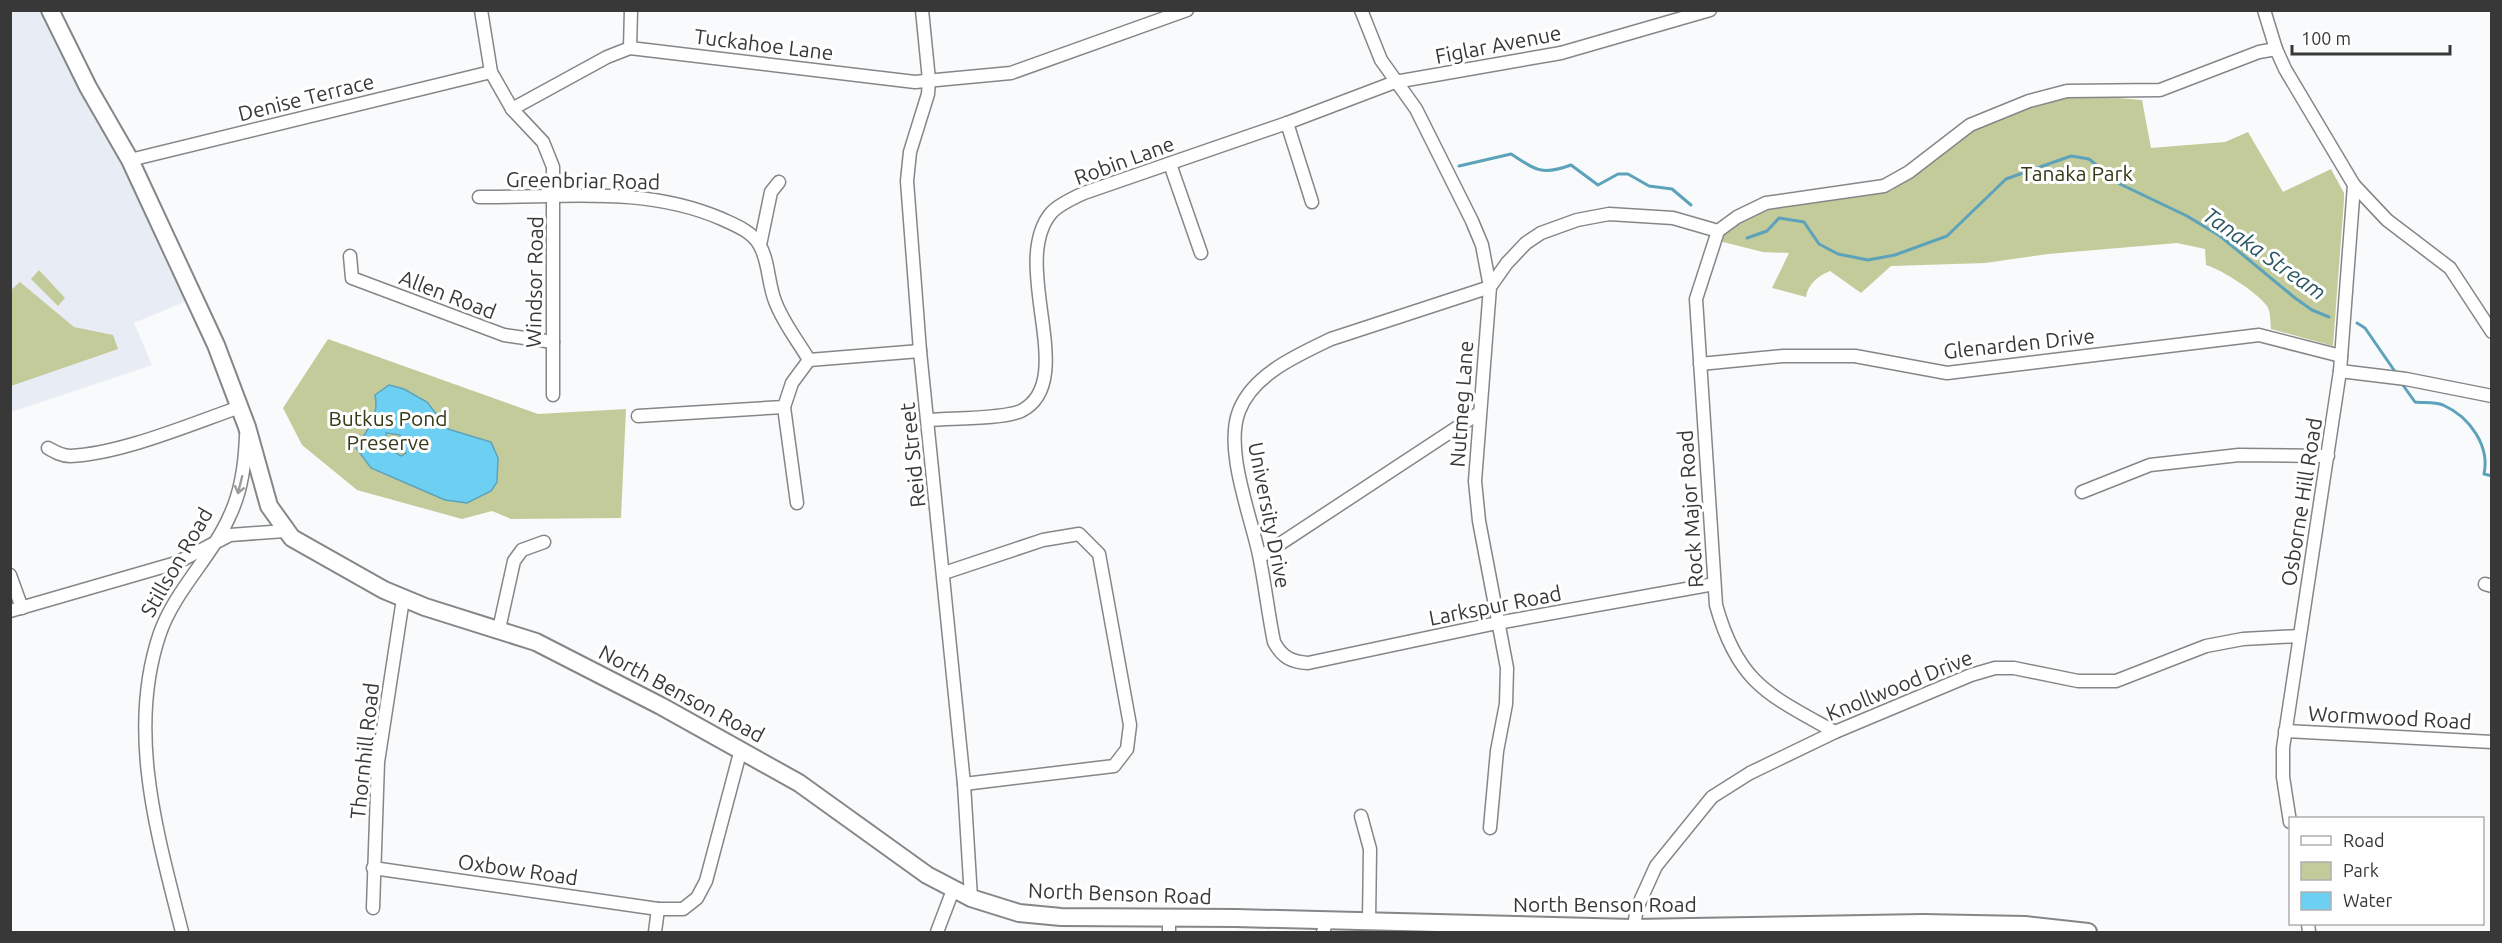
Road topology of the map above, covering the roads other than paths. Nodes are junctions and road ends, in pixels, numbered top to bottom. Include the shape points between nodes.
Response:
1 (50, 10) edge
2 (481, 10) edge
3 (632, 10) edge
4 (922, 10) edge
5 (1186, 10) edge
6 (1361, 10) edge
7 (1710, 10) edge
8 (2264, 10) edge
9 (630, 48) junction
10 (2276, 49) junction
11 (491, 72) junction
12 (929, 80) junction
13 (1395, 82) junction
14 (512, 109) junction
15 (1287, 123) junction
16 (130, 160) junction
17 (1170, 164) junction
18 (779, 182) dead end
19 (2354, 185) junction
20 (555, 196) junction
21 (479, 197) dead end
22 (1312, 202) dead end
23 (1718, 231) junction
24 (760, 245) junction
25 (1202, 253) dead end
26 (350, 256) dead end
27 (1490, 287) junction
28 (2492, 332) edge
29 (553, 342) junction
30 (920, 351) junction
31 (2341, 357) junction
32 (809, 360) junction
33 (1700, 364) junction
34 (2340, 371) junction
35 (553, 395) dead end
36 (2492, 396) edge
37 (240, 407) junction
38 (783, 407) junction
39 (1479, 413) junction
40 (638, 417) dead end
41 (929, 420) junction
42 (247, 427) junction
43 (48, 448) dead end
44 (2328, 456) junction
45 (2082, 492) dead end
46 (797, 503) dead end
47 (285, 531) junction
48 (544, 542) dead end
49 (213, 545) junction
50 (1260, 558) junction
51 (944, 573) junction
52 (10, 575) edge
53 (1714, 584) junction
54 (403, 599) junction
55 (16, 610) edge
56 (1497, 623) junction
57 (499, 629) junction
58 (2299, 636) junction
59 (1286, 658) joint
60 (2285, 731) junction
61 (1835, 732) junction
62 (2492, 742) edge
63 (741, 749) junction
64 (964, 784) junction
65 (1361, 816) dead end
66 (2289, 817) edge
67 (1490, 828) dead end
68 (373, 868) junction
69 (953, 890) junction
70 (971, 898) junction
71 (373, 908) dead end
72 (658, 909) junction
73 (1369, 922) junction
74 (1168, 925) edge
75 (1325, 927) edge
76 (1803, 929) edge
77 (1633, 930) edge
78 (182, 933) edge
79 (655, 933) edge
80 (937, 933) edge
81 (2088, 933) edge

1 - 16 main road, Stillson Road
2 - 11 street, Windsor Road
3 - 9 street
4 - 12 street, Reid Street
5 - 12 street, Tuckahoe Lane via 1011,73
6 - 13 street, Nutmeg Lane via 1381,60
7 - 13 street, Figlar Avenue via 1561,53
8 - 10 street
9 - 12 street, Tuckahoe Lane via 915,82
9 - 14 street
10 - 19 street
10 - 23 street via 2160,90 2067,91 2029,101 1970,126 1884,186 1766,203
11 - 14 street, Windsor Road
11 - 16 street, Denise Terrace
12 - 30 street, Reid Street via 906,171
13 - 15 street, Robin Lane
13 - 27 street, Nutmeg Lane via 1416,109 1472,221 1482,245
14 - 20 street, Windsor Road via 549,152
15 - 17 street, Robin Lane
15 - 22 street
16 - 37 main road, Stillson Road via 216,345
17 - 25 street
17 - 41 street, Robin Lane via 1084,193 1059,207 1048,219 1036,254 1046,380 1032,404 1015,413
18 - 24 street via 771,192
19 - 28 street via 2387,220 2450,268
19 - 31 street, Osborne Hill Road
20 - 21 street, Greenbriar Road
20 - 24 street, Greenbriar Road via 653,197 718,218 746,231
20 - 29 street, Windsor Road
23 - 27 street via 1673,218 1609,214 1577,220 1526,243
23 - 33 street, Rock Major Road via 1696,299
24 - 32 street via 774,300
26 - 29 street, Allen Road via 352,278 504,335
27 - 39 street, Nutmeg Lane
27 - 50 street, University Drive via 1331,339 1288,361 1250,392 1239,410 1234,441
29 - 35 street, Windsor Road
30 - 32 street
30 - 41 street, Reid Street
31 - 33 street, Glenarden Drive via 2259,335 1947,372 1855,356 1783,356
31 - 34 street, Osborne Hill Road
32 - 38 street via 792,383
33 - 53 street, Rock Major Road
34 - 36 street
34 - 44 street, Osborne Hill Road
37 - 42 main road, Stillson Road
37 - 43 street via 150,438 89,453 69,456
38 - 40 street
38 - 46 street
39 - 50 street
39 - 56 street, Nutmeg Lane via 1475,481
41 - 51 street, Reid Street
42 - 47 main road, Stillson Road via 262,487
42 -> 49 street, Stillson Road via 238,495
44 - 45 street via 2239,455 2150,465
44 - 58 street, Osborne Hill Road
47 - 49 street via 241,533
47 - 54 main road, North Benson Road via 308,549
48 - 57 street via 522,550 514,561
49 - 55 street via 176,563
49 - 78 street, Stillson Road via 160,632 149,687 146,727 152,817
50 - 59 street, University Drive via 1274,642
51 - 64 street, Reid Street
51 - 64 street via 1044,540 1079,534 1099,555 1130,725 1127,749 1114,766
52 - 55 street
53 - 56 street, Larkspur Road
53 - 61 street, Rock Major Road via 1727,640 1748,675 1768,694
54 - 57 main road, North Benson Road
54 - 68 street, Thornhill Road via 378,762
56 - 59 street, Larkspur Road via 1308,663
56 - 67 street, Nutmeg Lane via 1508,685
57 - 63 main road, North Benson Road via 562,655
58 - 60 street, Osborne Hill Road
58 - 61 street, Knollwood Drive via 2243,639 2206,646 2116,681 2079,681 2031,670 1995,668
60 - 62 street, Wormwood Road
60 - 66 street, Osborne Hill Road via 2282,764
61 - 77 street, Knollwood Drive via 1750,773 1712,797 1656,866 1637,908
63 - 69 main road, North Benson Road via 799,783
63 - 72 street, Oxbow Road via 702,891 683,909
64 - 70 street, Reid Street
65 - 73 street via 1370,849
68 - 71 street, Thornhill Road
68 - 72 street, Oxbow Road
69 - 70 main road, North Benson Road
69 - 80 street
70 - 74 main road, North Benson Road via 1030,914
72 - 79 street
73 - 75 main road, North Benson Road
73 - 77 main road, North Benson Road
74 - 75 main road, North Benson Road
76 - 77 main road, North Benson Road
76 - 81 main road, North Benson Road via 1986,924

